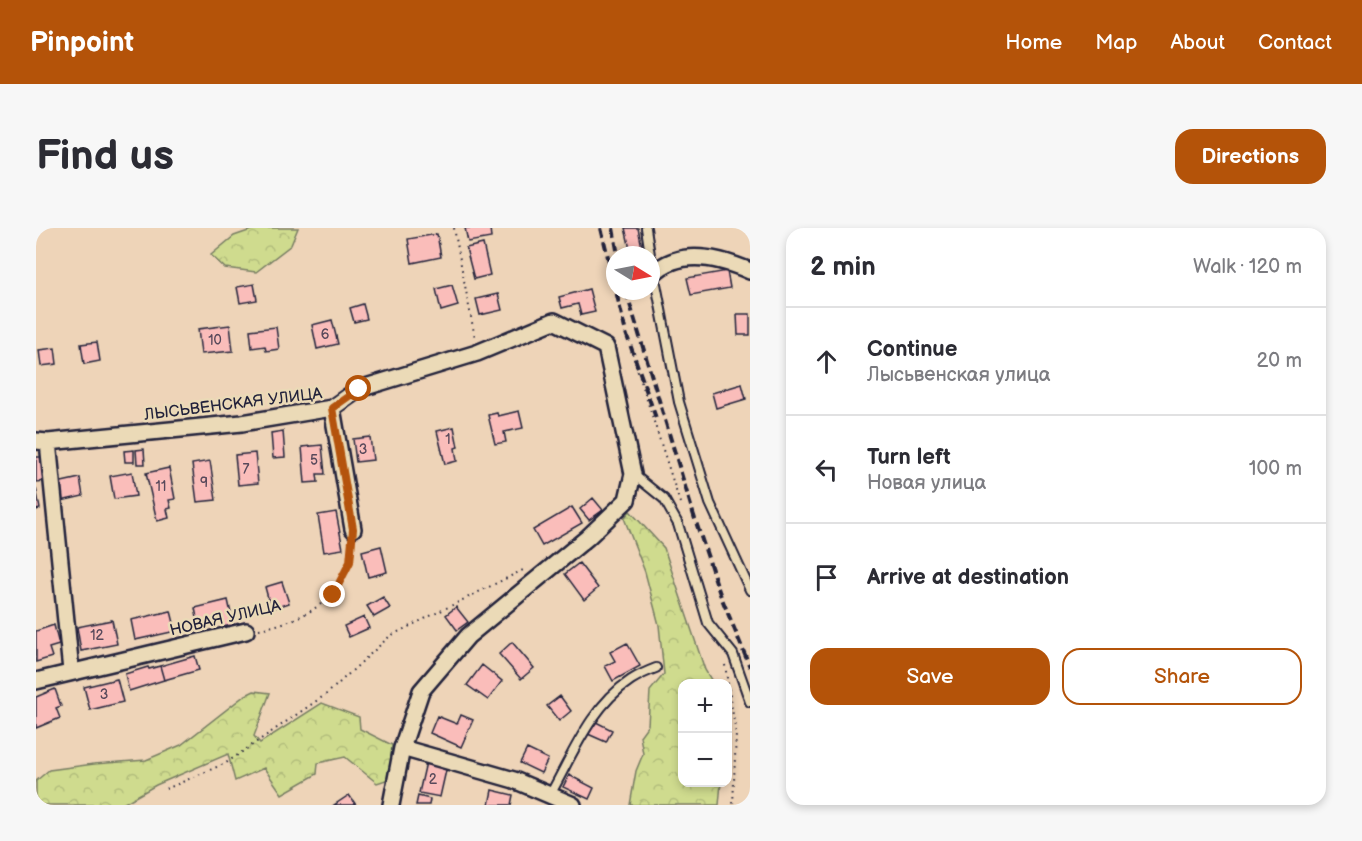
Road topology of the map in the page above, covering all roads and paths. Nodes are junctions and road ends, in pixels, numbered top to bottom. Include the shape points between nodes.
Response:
1 (454, 228) edge
2 (646, 228) edge
3 (649, 246) edge
4 (660, 263) edge
5 (750, 271) edge
6 (659, 300) edge
7 (477, 353) junction
8 (332, 408) junction
9 (42, 441) edge
10 (633, 474) junction
11 (353, 529) joint
12 (526, 569) dead end
13 (750, 590) edge
14 (246, 631) joint
15 (656, 668) dead end
16 (71, 671) junction
17 (36, 681) edge
18 (750, 702) edge
19 (402, 748) junction
20 (166, 789) dead end
21 (550, 795) junction
22 (390, 805) edge
23 (573, 805) edge

1 - 7 path
2 - 3 lane
4 - 5 street via 701,257
6 - 13 lane via 679,402 710,503
7 - 8 street, ЛЫСЬВЕНСКАЯ УЛИЦА via 359,389
7 - 10 street, ЛЫСЬВЕНСКАЯ УЛИЦА via 554,321 606,347
8 - 9 street, ЛЫСЬВЕНСКАЯ УЛИЦА via 242,423
8 - 11 street
9 - 16 street
10 - 18 lane via 664,499 678,524 708,623 733,654
10 - 19 street via 627,500 468,636 421,691
11 - 14 path, НОВАЯ УЛИЦА via 350,562 333,595 310,612 280,625
12 - 20 path via 390,636 328,693 225,763
14 - 16 street, НОВАЯ УЛИЦА
15 - 21 lane via 632,679 595,714
16 - 17 street, НОВАЯ УЛИЦА
19 - 21 street via 514,780
19 - 22 street
21 - 23 street

